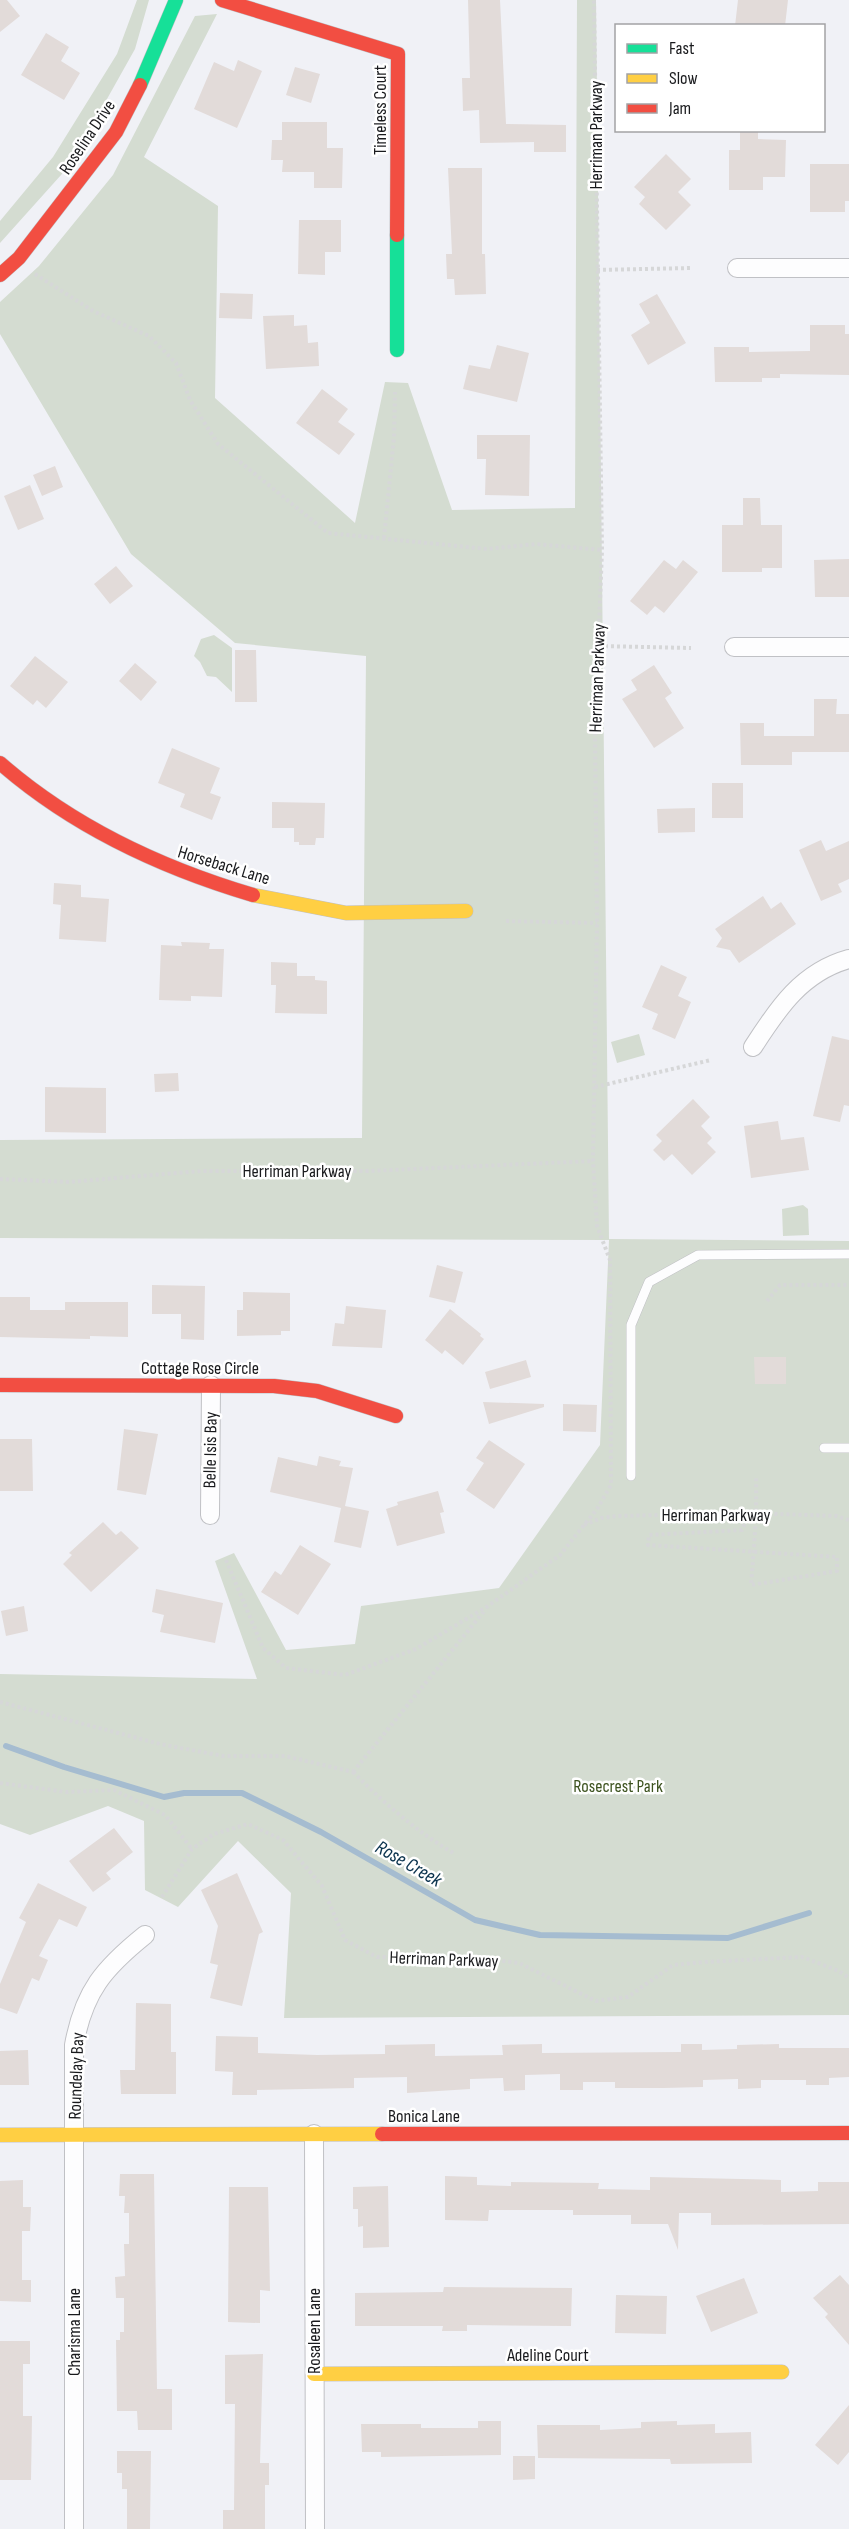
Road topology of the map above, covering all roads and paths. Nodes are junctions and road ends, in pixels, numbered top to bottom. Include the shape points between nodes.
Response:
1 (176, 0) edge
2 (222, 0) edge
3 (594, 0) edge
4 (691, 268) dead end
5 (736, 268) dead end
6 (849, 268) edge
7 (597, 270) junction
8 (32, 271) dead end
9 (0, 275) edge
10 (397, 350) dead end
11 (395, 392) dead end
12 (384, 538) junction
13 (602, 550) junction
14 (599, 646) junction
15 (734, 647) dead end
16 (849, 647) edge
17 (691, 648) dead end
18 (0, 763) edge
19 (466, 911) dead end
20 (506, 921) dead end
21 (597, 923) junction
22 (849, 959) edge
23 (753, 1047) dead end
24 (711, 1060) dead end
25 (595, 1087) junction
26 (594, 1161) junction
27 (0, 1179) edge
28 (849, 1254) edge
29 (849, 1285) edge
30 (767, 1300) dead end
31 (0, 1385) edge
32 (211, 1386) junction
33 (396, 1416) dead end
34 (824, 1448) dead end
35 (849, 1448) edge
36 (631, 1476) dead end
37 (756, 1476) dead end
38 (749, 1513) junction
39 (757, 1514) junction
40 (210, 1515) dead end
41 (849, 1520) edge
42 (583, 1526) junction
43 (754, 1552) junction
44 (226, 1560) dead end
45 (488, 1606) junction
46 (0, 1702) edge
47 (353, 1772) junction
48 (0, 1783) edge
49 (192, 1849) junction
50 (455, 1854) dead end
51 (162, 1897) dead end
52 (145, 1935) dead end
53 (849, 1978) edge
54 (849, 2133) edge
55 (74, 2134) junction
56 (314, 2134) junction
57 (0, 2135) edge
58 (782, 2372) dead end
59 (314, 2374) junction
60 (74, 2529) edge
61 (315, 2529) edge

1 - 9 street, Roselina Drive via 151,65 116,132 26,249
2 - 10 street, Timeless Court via 398,54
3 - 7 path, Herriman Parkway
4 - 7 path
5 - 6 street
7 - 13 path, Herriman Parkway
8 - 12 path via 93,311 149,336 176,363 190,400 218,444 328,533
11 - 12 path
12 - 13 path via 487,549 536,544
13 - 14 path, Herriman Parkway
14 - 17 path
14 - 21 path, Herriman Parkway via 595,733
15 - 16 street
18 - 19 street, Horseback Lane via 72,816 165,865 244,893 330,911
20 - 21 path
21 - 25 path, Herriman Parkway
22 - 23 street via 818,972 792,992
24 - 25 path
25 - 26 path, Herriman Parkway
26 - 27 path, Herriman Parkway via 369,1171 202,1171 69,1182
26 - 42 path, Herriman Parkway via 597,1226 610,1260 611,1485
28 - 36 lane via 698,1255 649,1282 631,1325
29 - 30 path via 780,1285
31 - 32 street, Cottage Rose Circle
32 - 33 street, Cottage Rose Circle via 296,1388
32 - 40 street, Belle Isis Bay
34 - 35 lane
37 - 39 path
38 - 39 path, Herriman Parkway
38 - 42 path, Herriman Parkway via 617,1516
38 - 43 path via 742,1530 649,1535 648,1545
39 - 41 path, Herriman Parkway via 836,1516
39 - 43 path
42 - 45 path, Herriman Parkway via 560,1555
43 - 43 path via 751,1585 837,1571 837,1557
44 - 45 path, Herriman Parkway via 263,1648 286,1668 345,1675 416,1649
45 - 47 path, Herriman Parkway
46 - 47 path via 160,1744 223,1756 285,1756
47 - 50 path via 383,1802
48 - 49 path via 66,1792 114,1790 165,1815
49 - 51 path, Herriman Parkway
49 - 53 path, Herriman Parkway via 214,1834 248,1824 284,1840 322,1886 345,1940 377,1957 480,1958 519,1963 596,2001 628,1997 673,1965 705,1962 802,1957
52 - 55 street, Roundelay Bay via 103,1973 84,2006 74,2045
54 - 56 street, Bonica Lane
55 - 56 street, Bonica Lane
55 - 57 street, Bonica Lane
55 - 60 street, Charisma Lane
56 - 59 street, Rosaleen Lane
58 - 59 street, Adeline Court
59 - 61 street, Rosaleen Lane

